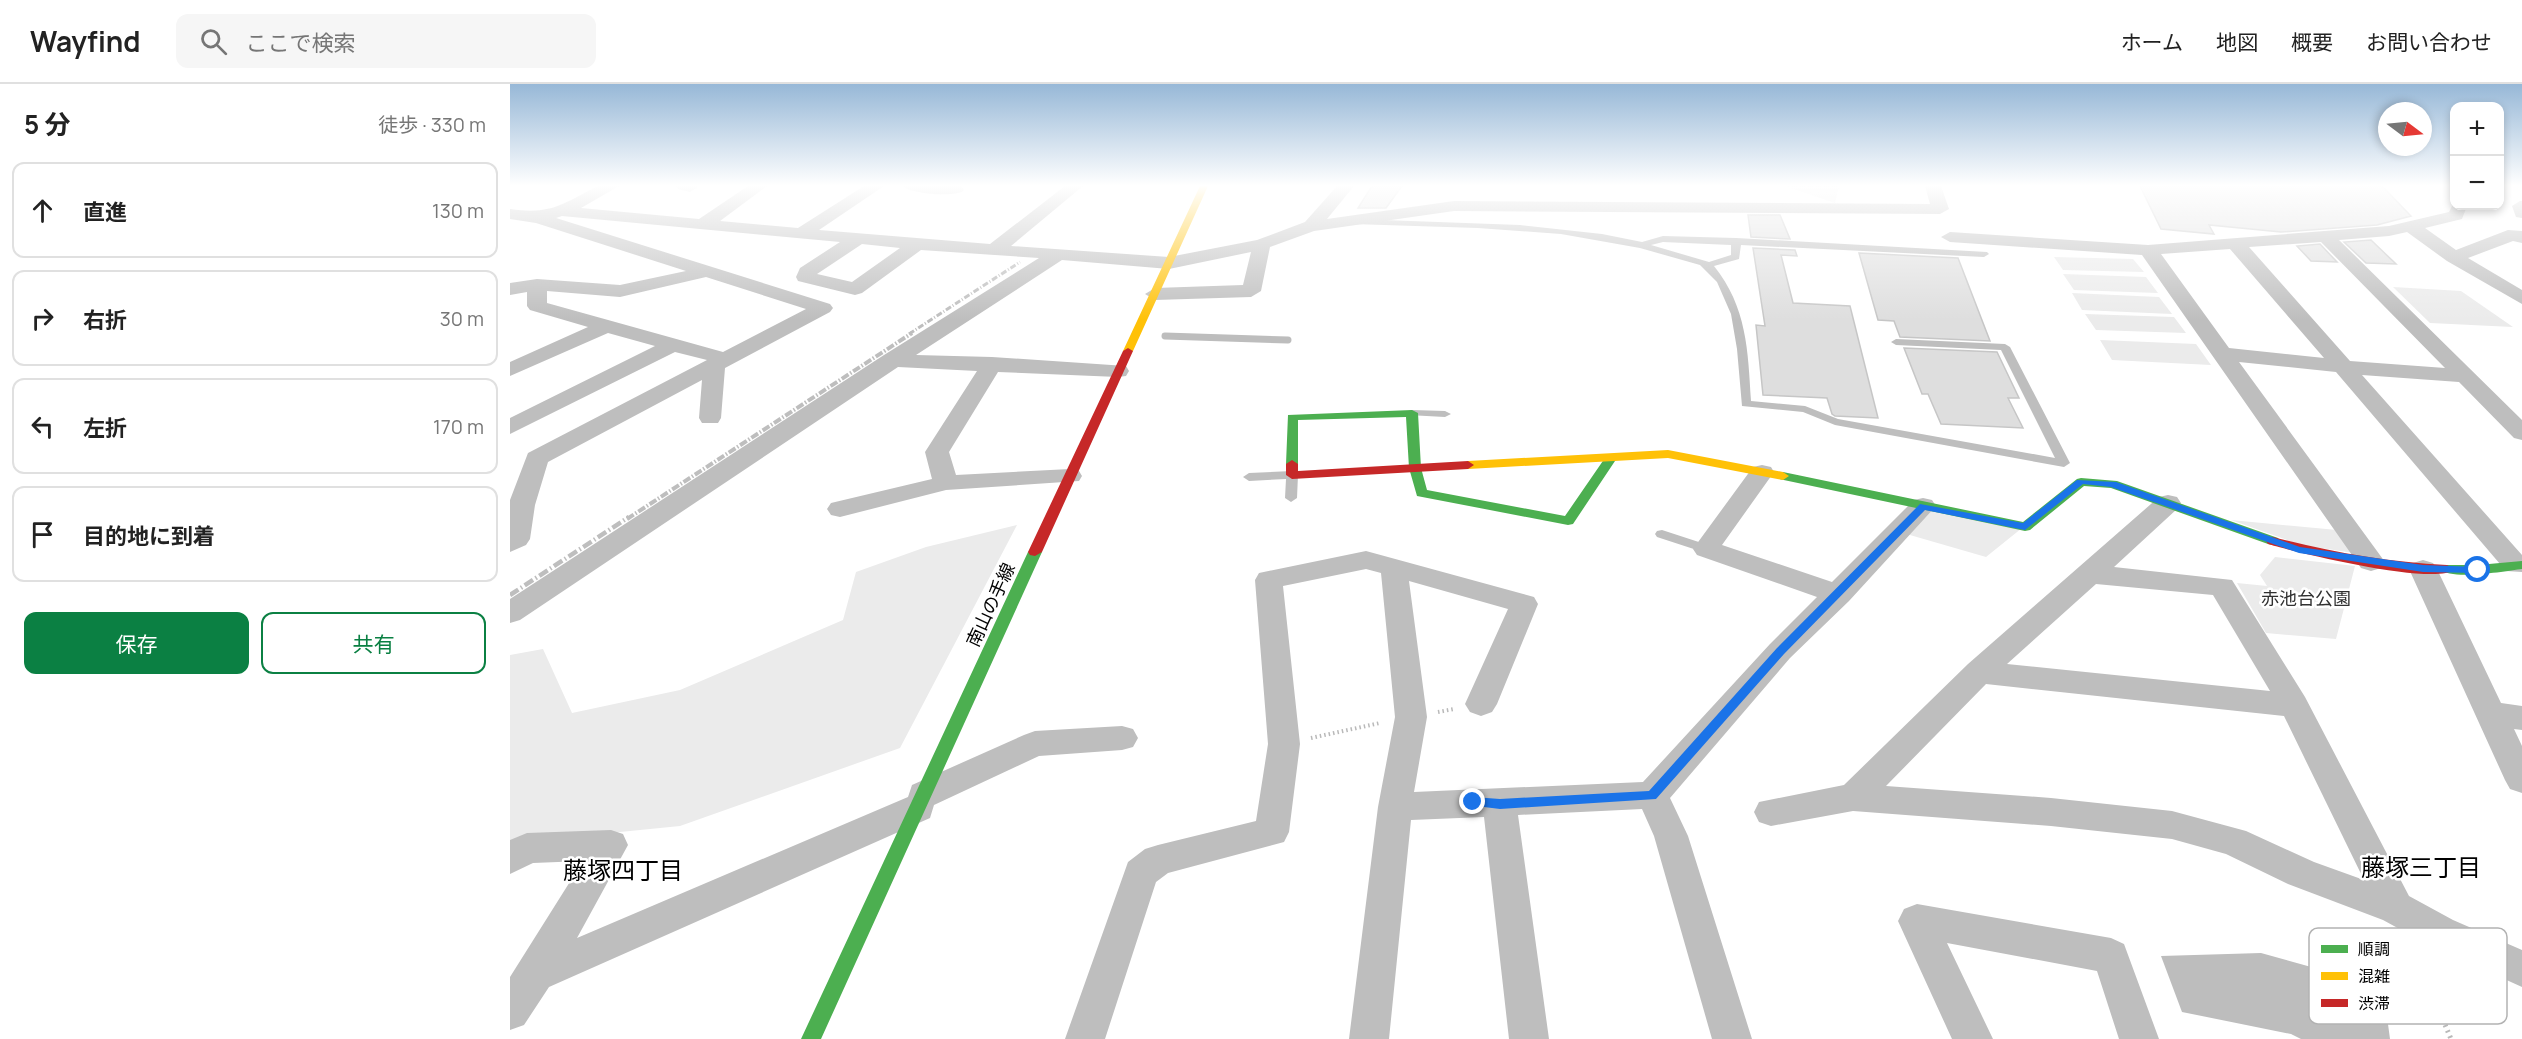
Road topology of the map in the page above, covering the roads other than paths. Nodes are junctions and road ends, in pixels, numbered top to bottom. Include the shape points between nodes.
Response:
1 (577, 231) edge
2 (767, 231) edge
3 (805, 231) edge
4 (1019, 231) edge
5 (1184, 231) edge
6 (1299, 231) edge
7 (1542, 231) edge
8 (2373, 231) edge
9 (2417, 231) edge
10 (800, 234) junction
11 (2519, 234) edge
12 (2324, 235) junction
13 (1950, 237) dead end
14 (858, 239) junction
15 (1736, 241) junction
16 (2234, 242) junction
17 (918, 244) junction
18 (1262, 244) junction
19 (1645, 244) junction
20 (996, 249) junction
21 (2148, 250) junction
22 (1984, 254) dead end
23 (1057, 255) junction
24 (2454, 257) junction
25 (1169, 263) junction
26 (1708, 265) junction
27 (706, 272) junction
28 (537, 285) junction
29 (510, 289) edge
30 (1155, 294) junction
31 (2522, 298) edge
32 (606, 326) junction
33 (1896, 342) dead end
34 (672, 345) junction
35 (2219, 353) junction
36 (892, 360) junction
37 (720, 362) junction
38 (992, 363) junction
39 (2345, 367) junction
40 (510, 370) edge
41 (1118, 371) junction
42 (2463, 376) junction
43 (1412, 413) junction
44 (1445, 414) dead end
45 (710, 418) dead end
46 (510, 427) edge
47 (2522, 433) edge
48 (1611, 458) junction
49 (1415, 468) junction
50 (1762, 472) junction
51 (1292, 475) junction
52 (1070, 476) junction
53 (1249, 477) dead end
54 (946, 483) junction
55 (1291, 498) dead end
56 (2168, 503) junction
57 (1923, 506) junction
58 (516, 507) edge
59 (840, 508) dead end
60 (1662, 534) dead end
61 (510, 543) edge
62 (1706, 549) junction
63 (2371, 562) junction
64 (2519, 565) edge
65 (1394, 568) junction
66 (2423, 568) junction
67 (2090, 574) junction
68 (1839, 594) junction
69 (510, 613) edge
70 (1979, 672) junction
71 (1481, 704) road end
72 (2294, 705) junction
73 (2491, 713) junction
74 (2522, 718) edge
75 (1122, 738) dead end
76 (2522, 780) edge
77 (1652, 795) junction
78 (1853, 797) junction
79 (921, 801) junction
80 (1500, 804) junction
81 (1395, 807) junction
82 (1771, 812) dead end
83 (510, 859) edge
84 (2396, 908) junction
85 (2433, 928) edge
86 (2507, 962) edge
87 (2522, 969) edge
88 (535, 974) junction
89 (510, 1011) edge
90 (811, 1039) edge
91 (1085, 1039) edge
92 (1369, 1039) edge
93 (1529, 1039) edge
94 (1732, 1039) edge
95 (1973, 1039) edge
96 (2139, 1039) edge

1 - 27 street
2 - 10 street
3 - 10 street
4 - 20 street
5 - 25 street, 南山の手線
6 - 18 street
7 - 19 lane
8 - 12 street
9 - 24 street
10 - 14 street
11 - 24 street
12 - 16 street
12 - 42 street
13 - 21 street
14 - 17 street
14 - 17 street via 805,277 855,289
15 - 19 lane via 1663,239
15 - 22 lane
15 - 26 lane via 1736,257
16 - 21 street
16 - 39 street
17 - 20 street
18 - 25 street
18 - 30 street via 1251,291
19 - 26 lane
20 - 23 street
21 - 35 street
23 - 25 street
23 - 36 street
24 - 31 street
25 - 30 street, 南山の手線
26 - 33 lane via 1728,292 1741,334 1746,404 1805,409 1835,422 2064,463 2005,347
27 - 28 street via 620,291
27 - 37 street via 822,308
28 - 29 street
28 - 32 street via 537,306
30 - 41 street, 南山の手線
32 - 34 street
32 - 40 street
34 - 37 street
34 - 46 street
35 - 39 street
35 - 63 street
36 - 38 street
36 - 69 street
37 - 45 street
37 - 58 street via 537,458
38 - 41 street
38 - 54 street via 937,452
39 - 42 street
39 - 64 street
41 - 52 street, 南山の手線
42 - 47 street
43 - 44 lane
43 - 49 street
43 - 51 street via 1293,417
48 - 49 street
48 - 49 street via 1568,521 1421,492
48 - 50 street via 1668,454
49 - 51 street
50 - 57 street
50 - 62 street
51 - 53 lane
51 - 55 lane
52 - 54 street
52 - 79 street, 南山の手線
54 - 59 street
56 - 57 street via 2113,484 2081,482 2025,527
56 - 63 street via 2299,550
56 - 67 street
57 - 68 street
58 - 61 street via 517,539
60 - 62 lane
62 - 68 street
63 - 66 street
64 - 66 street via 2478,570
65 - 71 street via 1524,604
65 - 81 street via 1411,717
65 - 91 street via 1366,560 1269,580 1284,744 1272,832 1158,860 1141,873
66 - 73 street
67 - 70 street
67 - 72 street via 2222,587
68 - 77 street via 1780,651
70 - 72 street
70 - 78 street
72 - 84 street
73 - 74 street
73 - 76 street
75 - 79 street via 1035,744
77 - 80 street
77 - 94 street via 1671,836
78 - 82 street
78 - 84 street via 2172,825 2234,841 2301,873
79 - 88 street
79 - 90 street, 南山の手線
80 - 81 street
80 - 93 street
81 - 92 street
83 - 88 street via 527,848 611,845
84 - 85 street
86 - 87 street
88 - 89 street
95 - 96 street via 1917,921 2111,956

